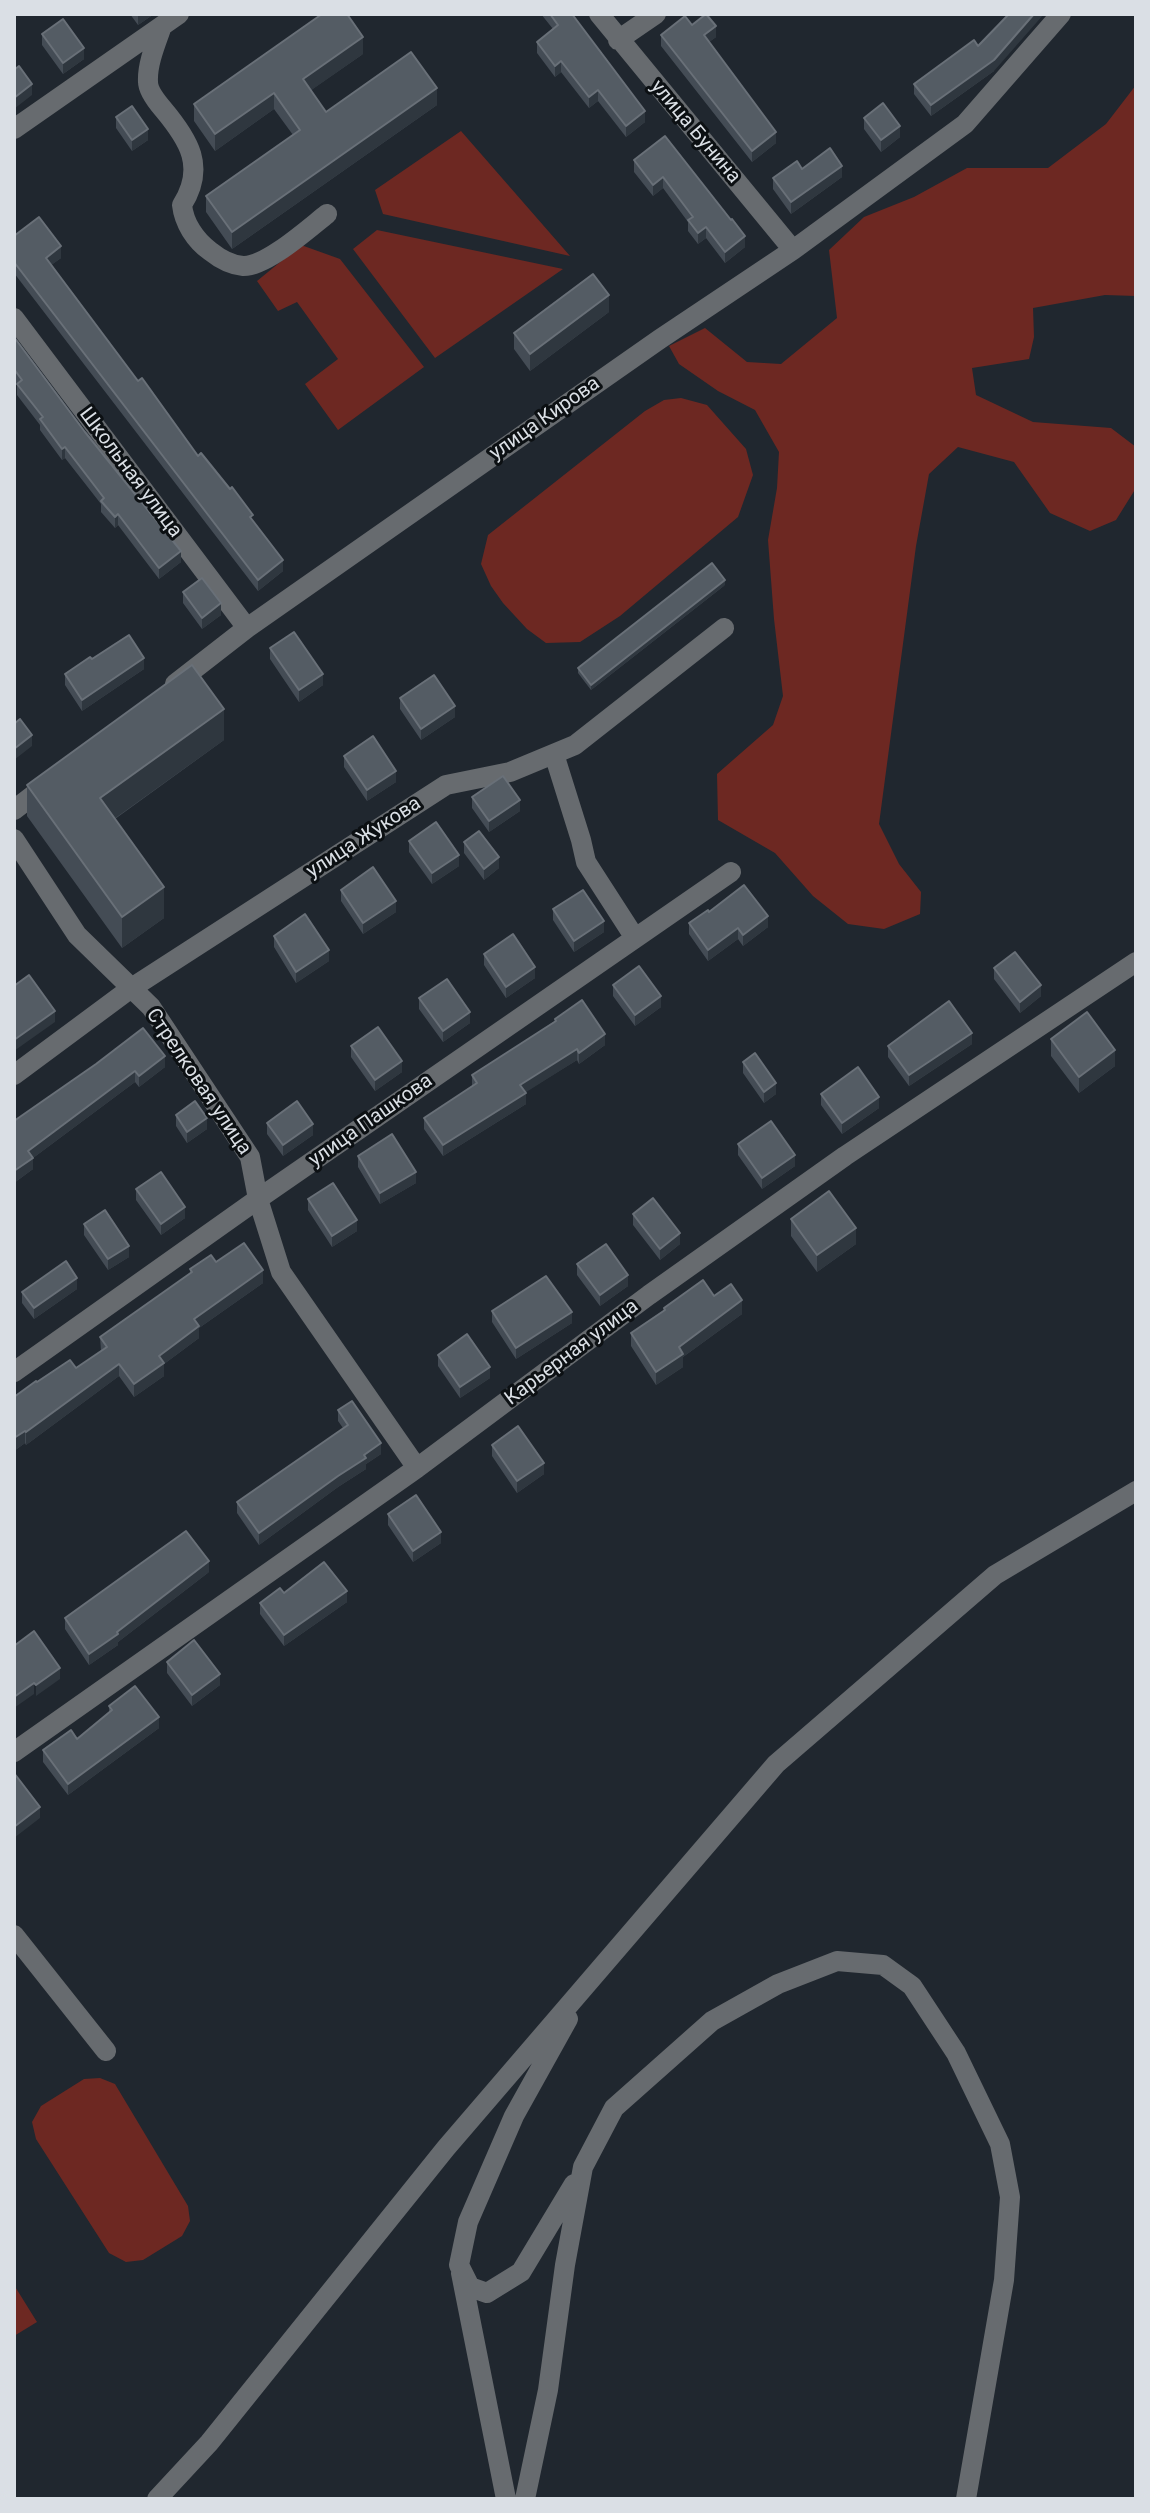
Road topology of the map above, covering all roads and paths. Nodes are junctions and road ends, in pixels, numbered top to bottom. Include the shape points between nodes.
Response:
1 (179, 14) edge
2 (599, 14) edge
3 (656, 14) edge
4 (1061, 14) edge
5 (162, 26) junction
6 (618, 40) junction
7 (14, 129) edge
8 (327, 214) dead end
9 (793, 250) junction
10 (14, 318) edge
11 (247, 628) junction
12 (724, 628) dead end
13 (161, 695) edge
14 (554, 754) junction
15 (63, 772) edge
16 (14, 810) edge
17 (14, 839) edge
18 (731, 872) dead end
19 (635, 938) junction
20 (1136, 962) edge
21 (130, 989) junction
22 (14, 1075) edge
23 (258, 1199) junction
24 (14, 1372) edge
25 (417, 1468) junction
26 (1136, 1491) edge
27 (14, 1752) edge
28 (14, 1935) edge
29 (590, 1980) junction
30 (106, 2051) dead end
31 (583, 2167) junction
32 (459, 2265) junction
33 (157, 2499) edge
34 (506, 2499) edge
35 (525, 2499) edge
36 (966, 2499) edge

1 - 5 street
2 - 6 street, улица Бунина
3 - 6 street
4 - 9 street, улица Кирова via 965,124
5 - 7 street
5 - 8 street via 148,84 195,161 195,176 182,205 184,219 205,248 223,261 246,266 269,257
6 - 9 street, улица Бунина
9 - 11 street, улица Кирова
10 - 11 street, Школьная улица
11 - 13 street, улица Кирова
12 - 14 street, улица Жукова via 575,745
14 - 19 street via 586,862
14 - 21 street, улица Жукова via 510,772 446,785
15 - 16 street
17 - 21 street, Стрелковая улица via 77,935
18 - 19 street, улица Пашкова
19 - 23 street, улица Пашкова
20 - 25 street, Карьерная улица via 845,1156
21 - 22 street, улица Жукова
21 - 23 street, Стрелковая улица via 151,1007 250,1157
23 - 24 street, улица Пашкова
23 - 25 street, Стрелковая улица via 281,1272
25 - 27 street, Карьерная улица
26 - 29 street via 995,1575 776,1764
28 - 30 street
29 - 32 street via 491,2165 468,2222
29 - 33 street via 446,2148 209,2443
31 - 32 street via 521,2272 487,2293 470,2287
31 - 35 street
31 - 36 street via 614,2108 712,2021 778,1984 837,1961 883,1965 912,1986 956,2053 1000,2144 1010,2197 1004,2280
32 - 34 street

